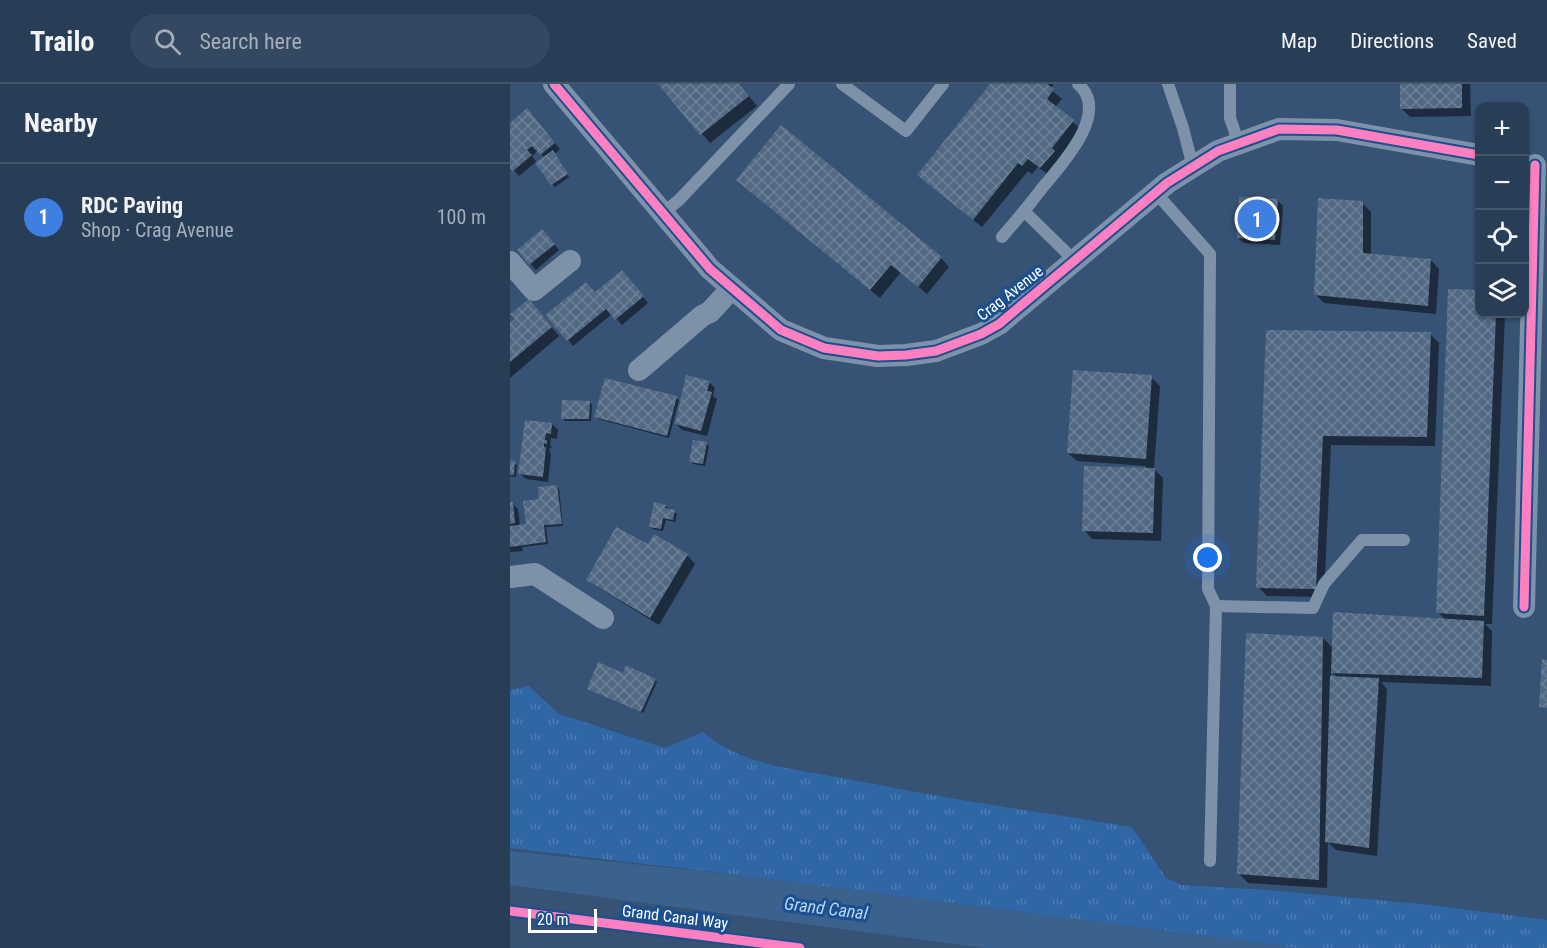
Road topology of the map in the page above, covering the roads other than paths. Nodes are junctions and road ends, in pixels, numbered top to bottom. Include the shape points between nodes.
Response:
1 (554, 84) edge
2 (789, 84) edge
3 (842, 84) edge
4 (943, 84) edge
5 (1078, 84) edge
6 (1168, 84) edge
7 (1230, 84) edge
8 (1239, 144) junction
9 (1475, 154) edge
10 (1535, 165) edge
11 (1193, 167) junction
12 (1156, 193) junction
13 (1024, 211) junction
14 (662, 214) junction
15 (1002, 237) dead end
16 (1074, 260) junction
17 (570, 261) dead end
18 (510, 262) edge
19 (732, 288) junction
20 (639, 370) dead end
21 (1404, 540) dead end
22 (510, 577) edge
23 (1216, 606) junction
24 (1524, 607) dead end
25 (603, 618) dead end
26 (1210, 861) dead end

1 - 14 street, Crag Avenue
2 - 14 lane
3 - 4 lane via 906,131
5 - 13 lane via 1086,91 1089,109 1085,127 1073,151
6 - 11 lane
7 - 8 lane via 1230,118
8 - 9 street, Crag Avenue via 1279,129 1337,130
8 - 11 street, Crag Avenue
10 - 24 street
11 - 12 street, Crag Avenue
12 - 16 street, Crag Avenue
12 - 23 lane via 1210,254 1208,589
13 - 15 lane
13 - 16 lane
14 - 19 street, Crag Avenue
16 - 19 street, Crag Avenue via 999,324 936,351 906,356 824,348 781,330
17 - 18 street via 534,290
19 - 20 street via 710,312
21 - 23 lane via 1362,540 1324,584 1313,608
22 - 25 street via 535,574
23 - 26 lane

